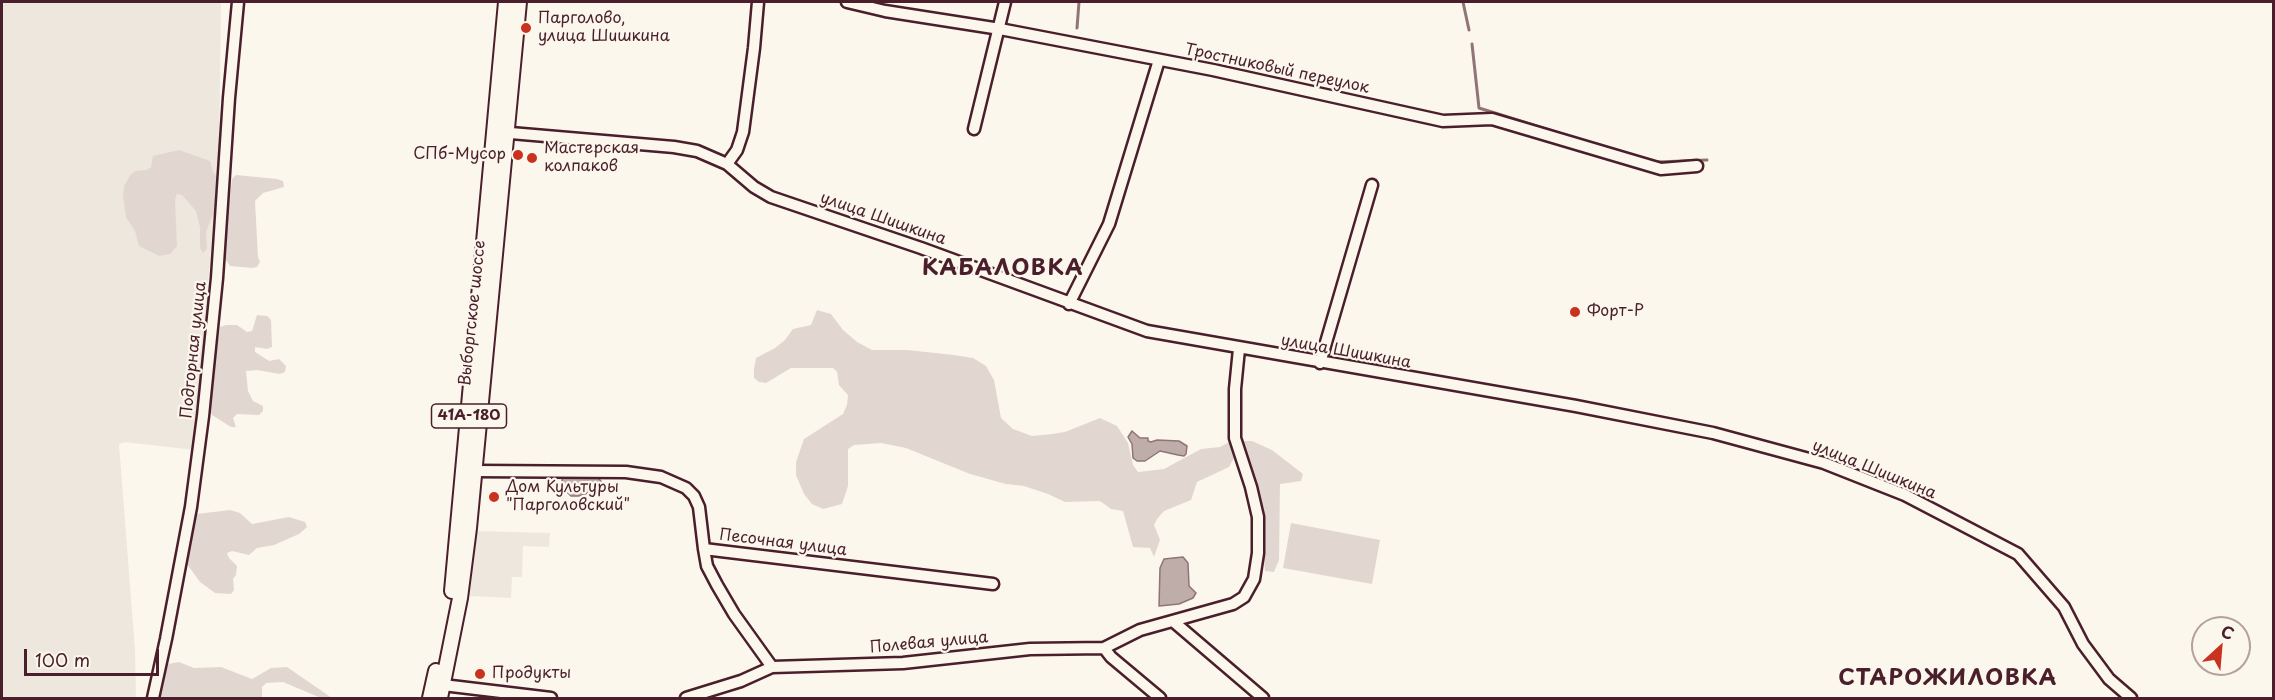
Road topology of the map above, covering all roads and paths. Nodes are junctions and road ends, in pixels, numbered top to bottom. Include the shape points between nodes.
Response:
1 (238, 2) edge
2 (506, 2) edge
3 (519, 2) edge
4 (758, 2) edge
5 (847, 2) edge
6 (1005, 2) edge
7 (1000, 29) junction
8 (1158, 60) junction
9 (974, 129) dead end
10 (501, 132) junction
11 (727, 164) junction
12 (1697, 166) dead end
13 (1372, 185) dead end
14 (1069, 304) junction
15 (1239, 349) junction
16 (1320, 363) junction
17 (474, 471) junction
18 (704, 549) junction
19 (993, 584) dead end
20 (1174, 621) junction
21 (1104, 648) junction
22 (772, 668) junction
23 (441, 692) edge
24 (689, 698) edge
25 (153, 699) edge
26 (430, 699) edge
27 (551, 699) edge
28 (1160, 699) edge
29 (1263, 699) edge
30 (2131, 699) edge

1 - 25 street, Подгорная улица via 203,416 191,507
2 - 10 main road, Выборгское шоссе / 41А-180
3 - 10 main road, Выборгское шоссе / 41А-180
4 - 11 street via 743,132
5 - 7 street, Тростниковый переулок
6 - 7 street
7 - 8 street, Тростниковый переулок
7 - 9 street
8 - 12 street, Тростниковый переулок via 1443,121 1492,119 1661,169
8 - 14 street via 1110,224
10 - 11 street, улица Шишкина via 674,147 697,151
10 - 17 main road, Выборгское шоссе / 41А-180
10 - 26 main road, Выборгское шоссе / 41А-180 via 451,598
11 - 14 street, улица Шишкина via 771,196
13 - 16 street
14 - 15 street, улица Шишкина via 1147,332
15 - 16 street, улица Шишкина
15 - 20 street via 1235,430 1258,517 1254,579 1244,597 1233,604
16 - 30 street, улица Шишкина via 1713,433 1824,463 1905,495 2018,554 2064,607 2083,644 2109,679
17 - 18 street, Песочная улица via 627,472 661,477 694,496
17 - 23 main road, Выборгское шоссе / 41А-180 via 460,598
18 - 19 street, Песочная улица
18 - 22 street via 717,585
20 - 21 street via 1140,630
20 - 29 street
21 - 22 street, Полевая улица via 1030,649 903,663
21 - 28 street
22 - 24 street, Полевая улица
23 - 27 street

